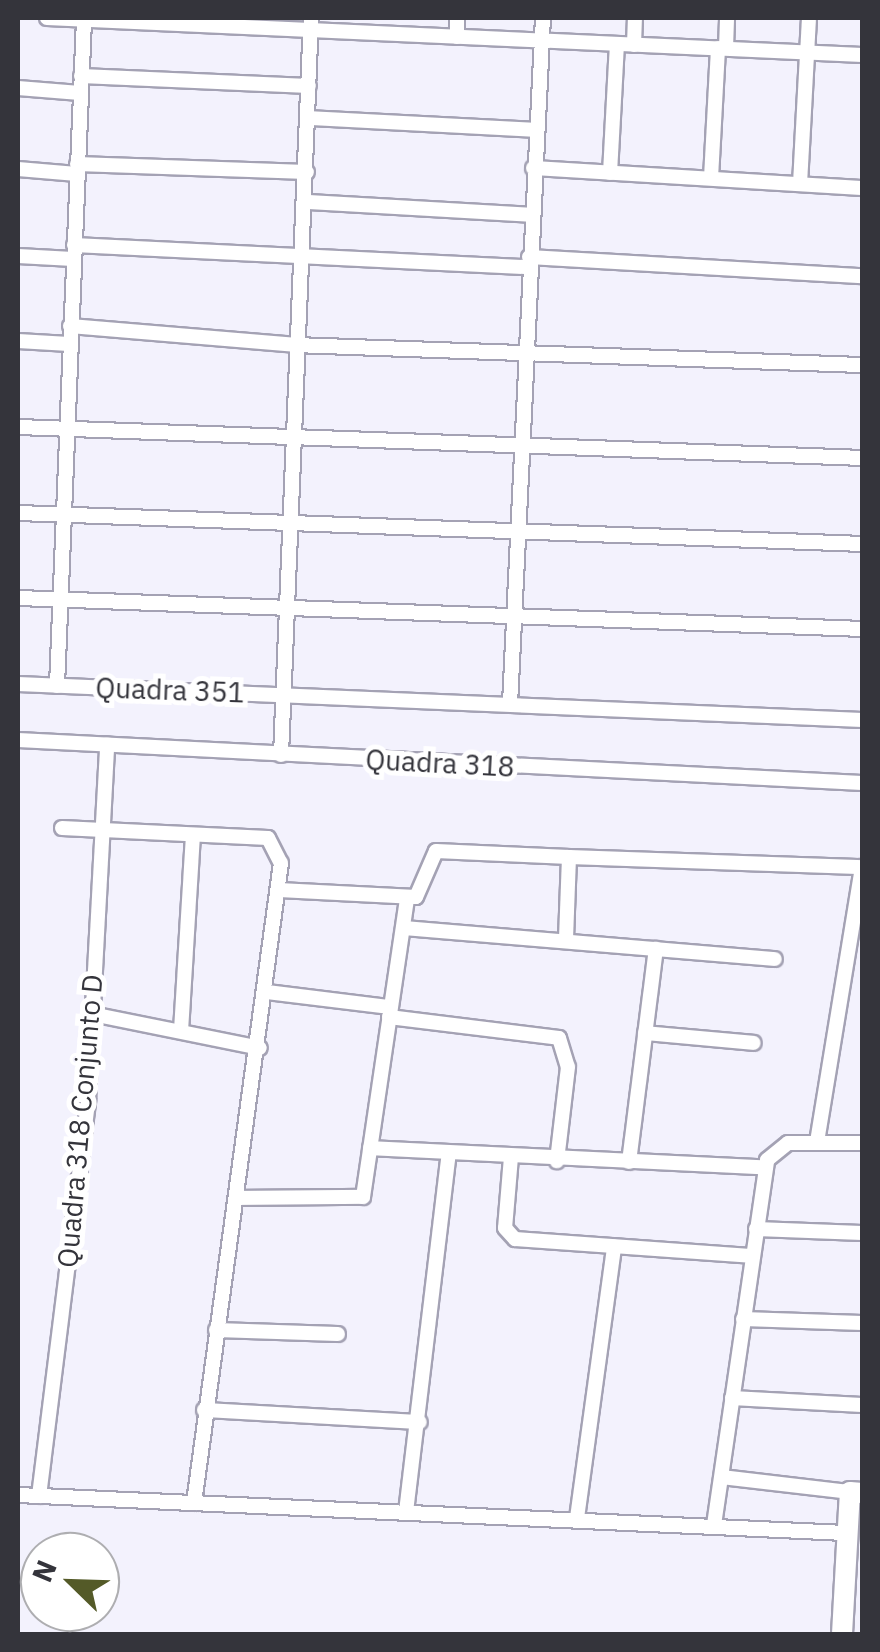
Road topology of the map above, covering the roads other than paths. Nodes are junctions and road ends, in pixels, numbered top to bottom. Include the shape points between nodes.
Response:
1 (47, 18) edge
2 (311, 18) edge
3 (457, 18) edge
4 (543, 18) edge
5 (636, 18) edge
6 (727, 18) edge
7 (809, 18) edge
8 (84, 20) junction
9 (129, 20) edge
10 (310, 34) junction
11 (456, 38) junction
12 (542, 43) junction
13 (617, 44) junction
14 (634, 45) junction
15 (722, 48) junction
16 (807, 54) junction
17 (862, 55) edge
18 (81, 76) junction
19 (309, 86) junction
20 (18, 88) edge
21 (80, 93) junction
22 (309, 118) junction
23 (536, 130) junction
24 (533, 168) junction
25 (18, 169) edge
26 (77, 169) junction
27 (308, 172) junction
28 (610, 173) junction
29 (711, 178) junction
30 (800, 184) junction
31 (862, 188) edge
32 (307, 202) junction
33 (532, 215) junction
34 (73, 252) junction
35 (18, 256) edge
36 (302, 260) junction
37 (529, 262) junction
38 (862, 276) edge
39 (70, 326) junction
40 (18, 341) edge
41 (69, 344) junction
42 (294, 345) junction
43 (525, 351) junction
44 (862, 365) edge
45 (18, 427) edge
46 (65, 429) junction
47 (292, 433) junction
48 (522, 441) junction
49 (862, 458) edge
50 (18, 514) edge
51 (62, 516) junction
52 (290, 523) junction
53 (518, 530) junction
54 (862, 544) edge
55 (18, 598) edge
56 (60, 601) junction
57 (288, 611) junction
58 (512, 618) junction
59 (862, 629) edge
60 (18, 684) edge
61 (57, 686) junction
62 (283, 694) junction
63 (510, 704) junction
64 (862, 720) edge
65 (18, 740) edge
66 (107, 745) junction
67 (281, 755) junction
68 (862, 783) edge
69 (62, 828) dead end
70 (102, 832) junction
71 (192, 836) junction
72 (569, 857) junction
73 (860, 867) edge
74 (279, 890) junction
75 (407, 898) junction
76 (404, 928) junction
77 (566, 940) junction
78 (656, 949) junction
79 (774, 959) dead end
80 (267, 992) junction
81 (390, 1012) junction
82 (92, 1014) junction
83 (181, 1031) junction
84 (645, 1033) junction
85 (754, 1043) dead end
86 (260, 1048) junction
87 (818, 1142) junction
88 (862, 1143) edge
89 (370, 1148) junction
90 (449, 1154) junction
91 (511, 1157) junction
92 (556, 1161) junction
93 (629, 1162) junction
94 (766, 1167) junction
95 (238, 1198) junction
96 (756, 1228) junction
97 (862, 1233) edge
98 (614, 1247) junction
99 (750, 1256) junction
100 (743, 1320) junction
101 (862, 1323) edge
102 (216, 1330) junction
103 (338, 1334) dead end
104 (732, 1398) junction
105 (862, 1405) edge
106 (204, 1410) junction
107 (420, 1422) junction
108 (722, 1476) junction
109 (856, 1493) edge
110 (18, 1495) edge
111 (38, 1496) junction
112 (194, 1504) junction
113 (406, 1512) junction
114 (577, 1518) junction
115 (714, 1525) junction
116 (846, 1533) junction
117 (849, 1623) edge

1 - 8 street
2 - 10 street
3 - 11 street
4 - 12 street
5 - 14 street
6 - 15 street
7 - 16 street
8 - 9 street
8 - 18 street
9 - 10 street
10 - 11 street
10 - 19 street
11 - 12 street
12 - 13 street
12 - 23 street
13 - 14 street
13 - 28 street
14 - 15 street
15 - 16 street
15 - 29 street
16 - 17 street
16 - 30 street
18 - 19 street
18 - 21 street
19 - 22 street
20 - 21 street
21 - 26 street
22 - 23 street
22 - 27 street
23 - 24 street
24 - 28 street
24 - 33 street
25 - 26 street
26 - 27 street
26 - 34 street
27 - 32 street
28 - 29 street
29 - 30 street
30 - 31 street
32 - 33 street
32 - 36 street
33 - 37 street
34 - 35 street
34 - 36 street
34 - 39 street
36 - 37 street
36 - 42 street
37 - 38 street
37 - 43 street
39 - 41 street
39 - 42 street
40 - 41 street
41 - 46 street
42 - 43 street
42 - 47 street
43 - 44 street
43 - 48 street
45 - 46 street
46 - 47 street
46 - 51 street
47 - 48 street
47 - 52 street
48 - 49 street
48 - 53 street
50 - 51 street
51 - 52 street
51 - 56 street
52 - 53 street
52 - 57 street
53 - 54 street
53 - 58 street
55 - 56 street
56 - 57 street
56 - 61 street
57 - 58 street
57 - 62 street
58 - 59 street
58 - 63 street
60 - 61 street, Quadra 351
61 - 62 street, Quadra 351
62 - 63 street, Quadra 351
62 - 67 street
63 - 64 street, Quadra 351
65 - 66 street, Quadra 318
66 - 67 street, Quadra 318
66 - 70 street, Quadra 318 Conjunto D
67 - 68 street, Quadra 318
69 - 70 street
70 - 71 street
70 - 82 street, Quadra 318 Conjunto D
71 - 74 street via 268,838 279,852
71 - 83 street
72 - 73 street
72 - 75 street via 436,851 420,894
72 - 77 street
73 - 87 street
74 - 75 street
74 - 80 street
75 - 76 street
76 - 77 street
76 - 81 street
77 - 78 street
78 - 79 street
78 - 84 street
80 - 81 street
80 - 86 street
81 - 89 street
81 - 92 street via 559,1038 568,1068
82 - 83 street
82 - 111 street, Quadra 318 Conjunto D
83 - 86 street
84 - 85 street
84 - 93 street
86 - 95 street
87 - 88 street
87 - 94 street via 775,1148
89 - 90 street
89 - 95 street via 357,1202
90 - 91 street
90 - 107 street
91 - 92 street
91 - 98 street via 506,1234
92 - 93 street
93 - 94 street
94 - 96 street
95 - 102 street
96 - 97 street
96 - 99 street
98 - 99 street
98 - 114 street
99 - 100 street
100 - 101 street
100 - 104 street
102 - 103 street
102 - 106 street
104 - 105 street
104 - 108 street
106 - 107 street
106 - 112 street
107 - 113 street
108 - 109 street
108 - 115 street
109 - 116 street
110 - 111 street
111 - 112 street
112 - 113 street
113 - 114 street
114 - 115 street
115 - 116 street
116 - 117 street

